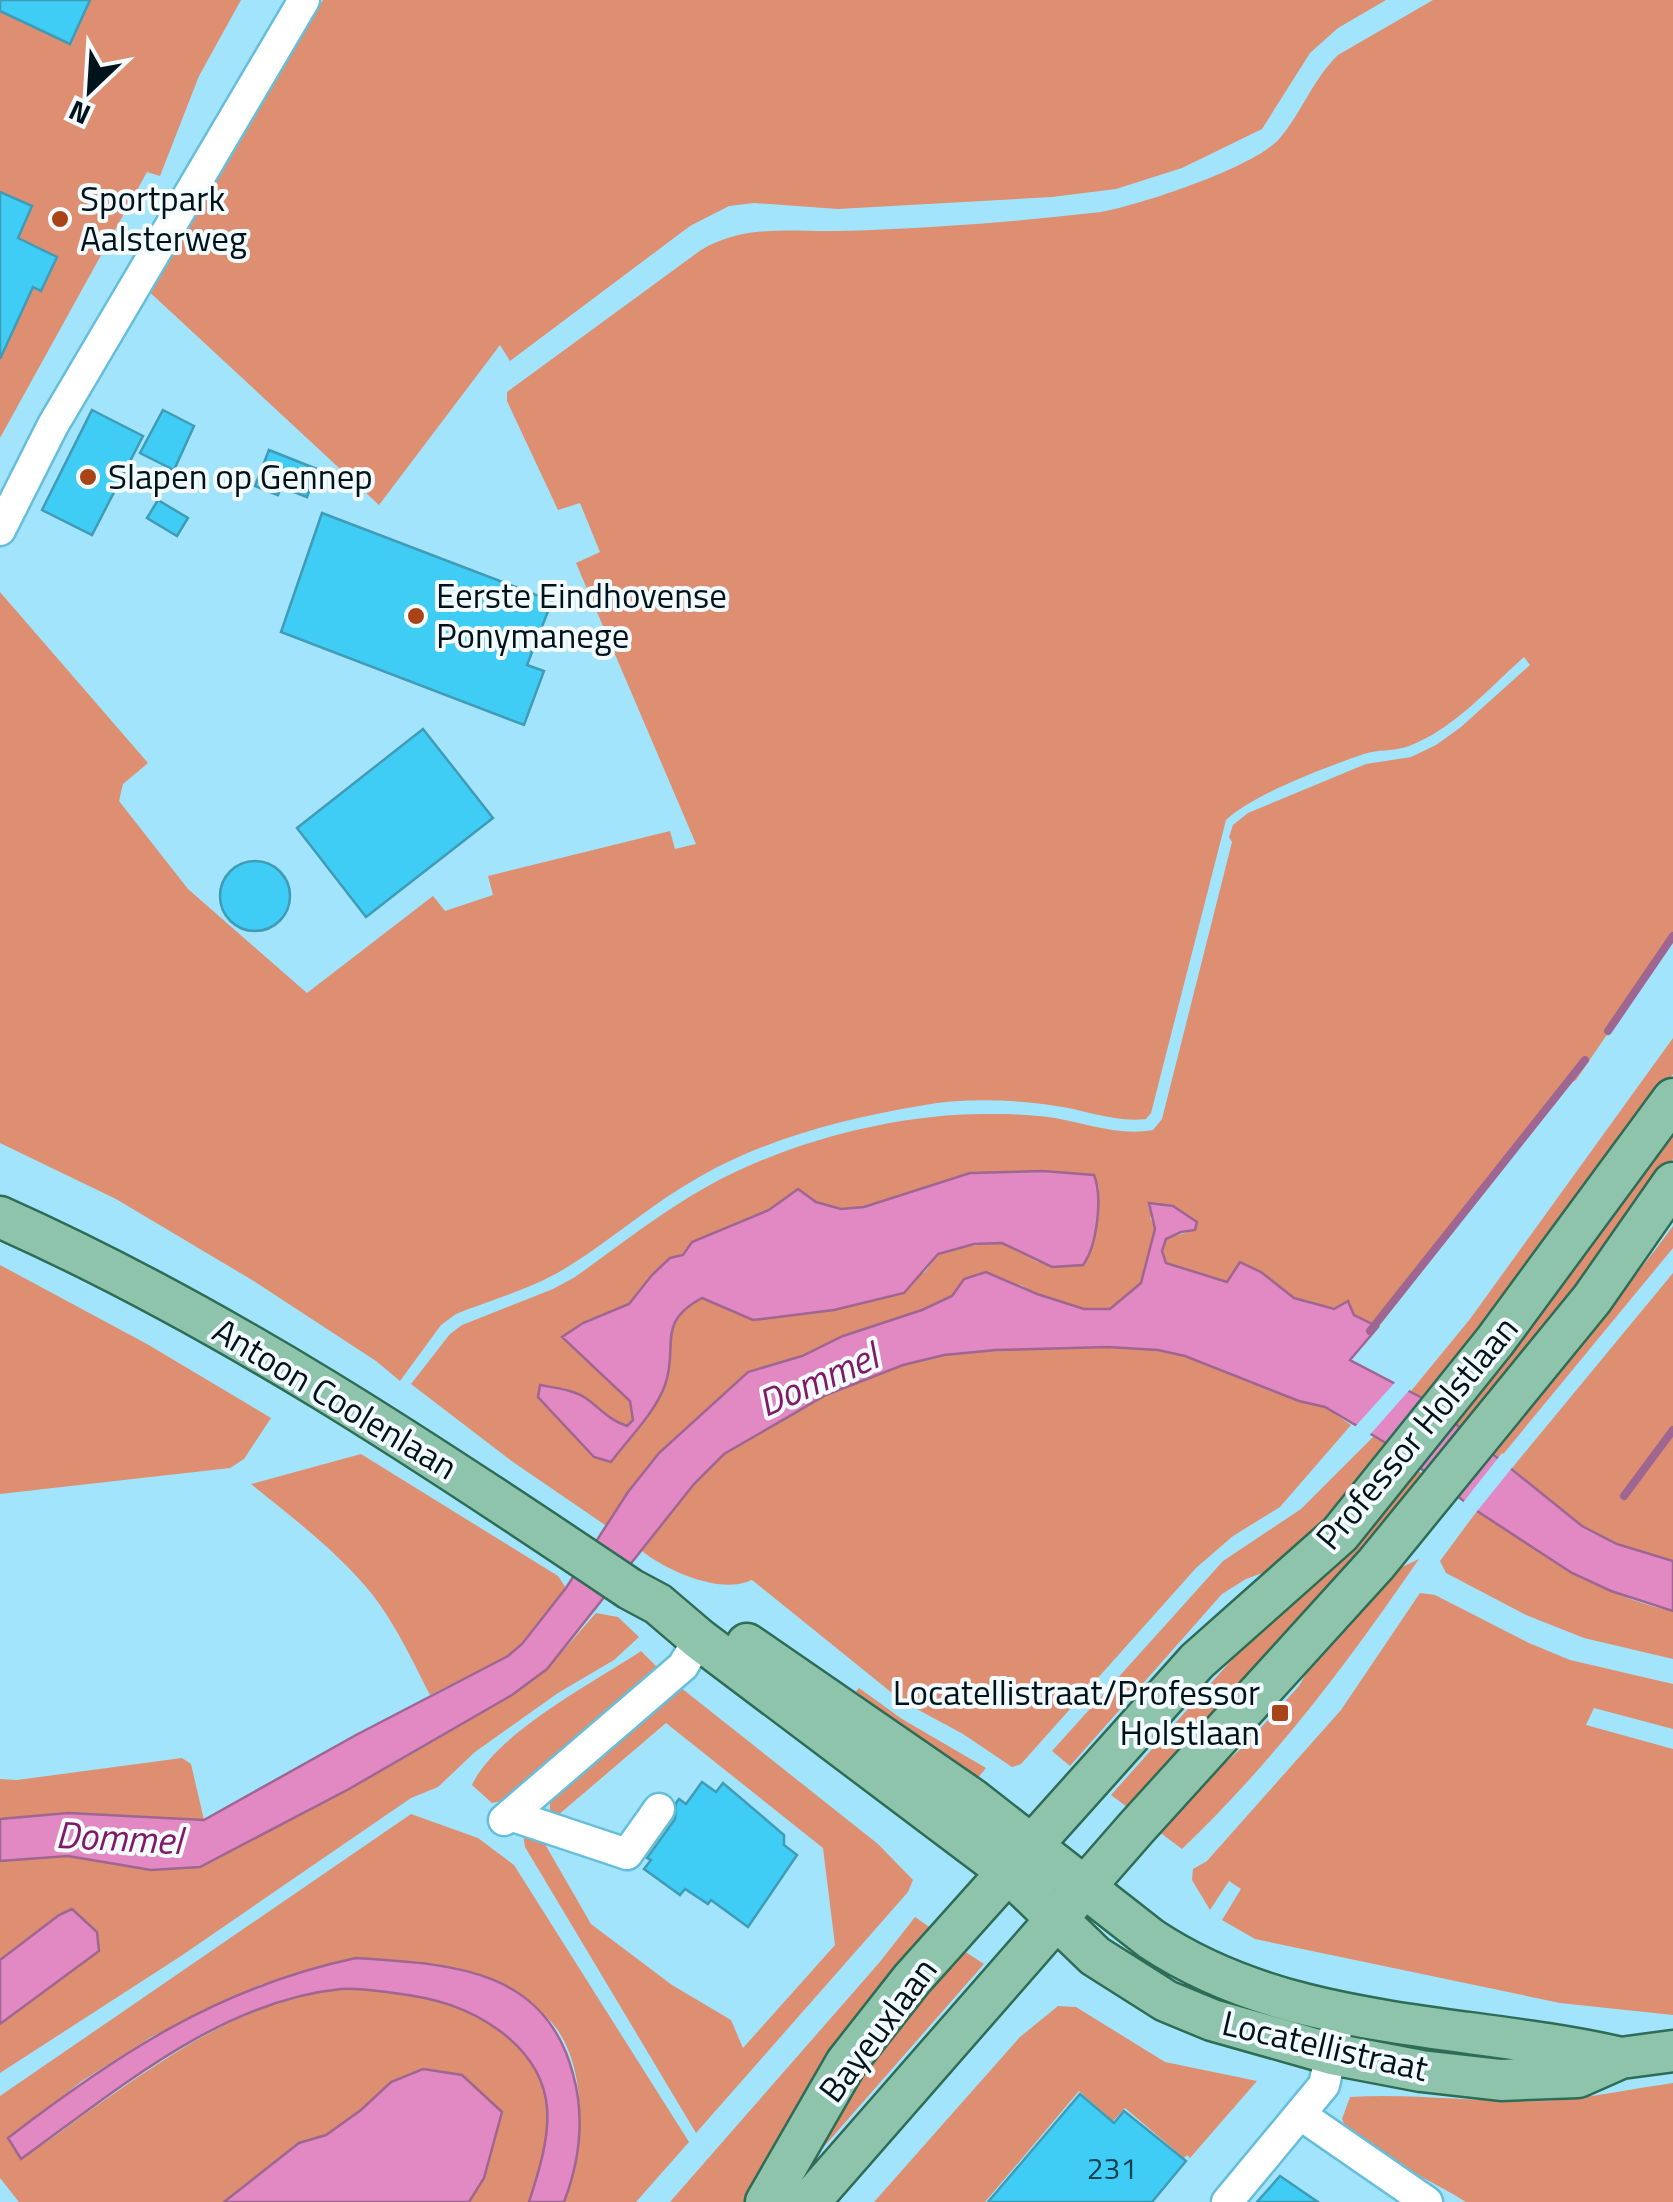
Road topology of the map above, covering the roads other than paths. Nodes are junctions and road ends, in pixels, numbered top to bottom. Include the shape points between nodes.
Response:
1 (292, 4) edge
2 (0, 530) edge
3 (1673, 1099) edge
4 (1673, 1183) edge
5 (0, 1217) edge
6 (644, 1596) junction
7 (699, 1639) junction
8 (659, 1808) dead end
9 (1020, 1858) junction
10 (1086, 1886) junction
11 (1058, 1918) junction
12 (1340, 2014) junction
13 (1673, 2051) edge
14 (1332, 2054) junction
15 (1622, 2058) junction
16 (1301, 2115) junction
17 (766, 2202) edge
18 (809, 2202) edge
19 (1227, 2202) edge
20 (1427, 2202) edge

1 - 2 street via 62,408
3 - 9 main road, Professor Holstlaan via 1495,1341 1340,1534 1197,1661
4 - 10 main road, Professor Holstlaan via 1592,1299 1376,1564
5 - 6 main road, Antoon Coolenlaan via 226,1330 376,1419
6 - 7 main road, Antoon Coolenlaan
6 - 9 main road, Antoon Coolenlaan via 707,1616 926,1766
7 - 8 street via 683,1666 507,1817 627,1854
7 - 9 main road, Antoon Coolenlaan
9 - 10 main road, Antoon Coolenlaan
9 - 11 main road, Antoon Coolenlaan
9 - 17 main road, Bayeuxlaan via 846,2063
10 - 11 main road, Professor Holstlaan
10 - 12 main road, Locatellistraat via 1180,1958 1229,1982
11 - 14 main road, Locatellistraat via 1095,1956 1166,2001
11 - 18 main road, Bayeuxlaan
12 - 14 street
12 - 15 main road, Locatellistraat
13 - 15 main road, Locatellistraat
14 - 15 main road, Locatellistraat via 1502,2080 1578,2077
14 - 16 street via 1324,2085
16 - 19 street
16 - 20 street

